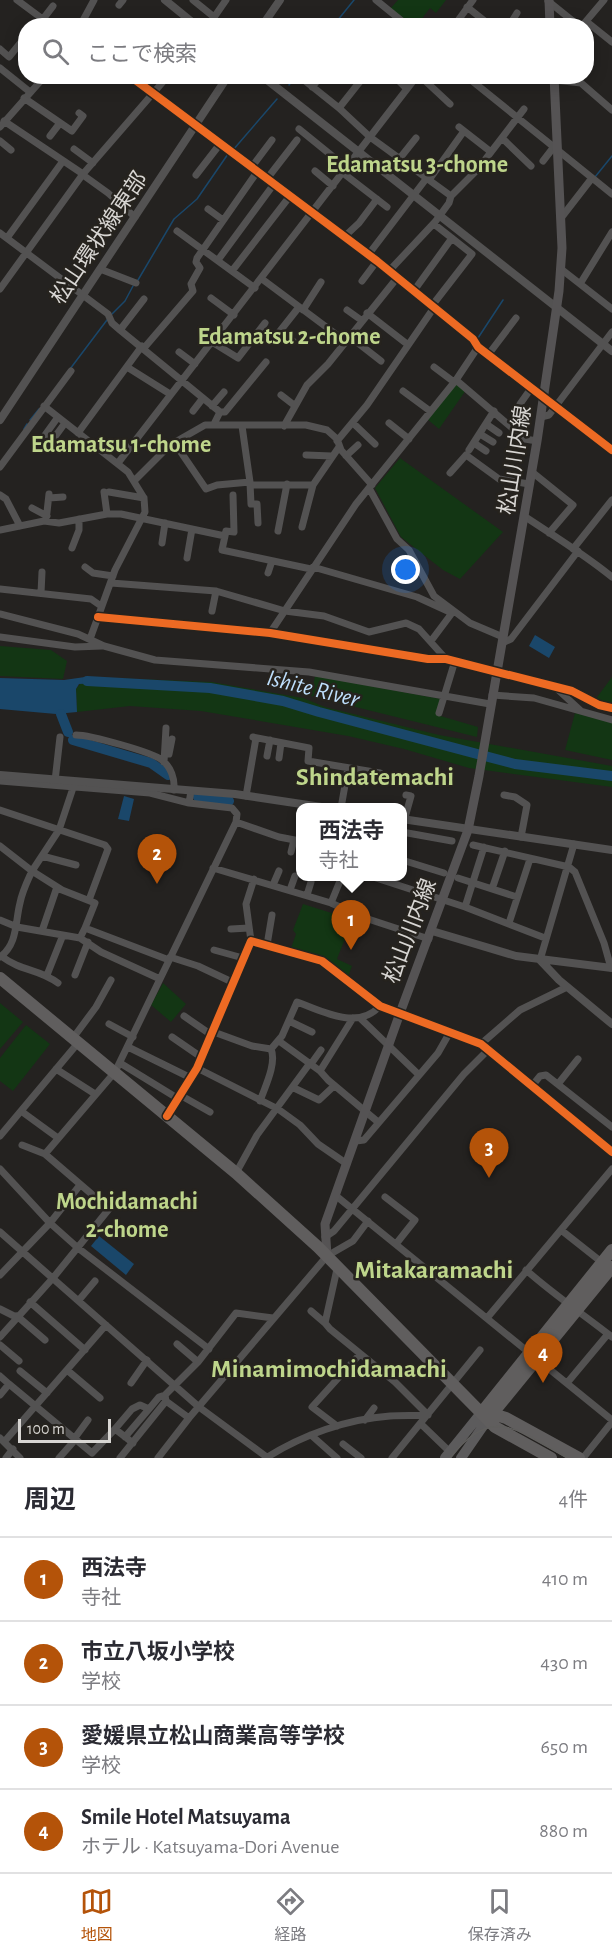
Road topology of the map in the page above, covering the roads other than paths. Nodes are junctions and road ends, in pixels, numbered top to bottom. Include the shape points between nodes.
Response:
1 (17, 0) edge
2 (94, 0) edge
3 (165, 0) edge
4 (193, 0) edge
5 (226, 0) edge
6 (280, 0) edge
7 (378, 0) edge
8 (473, 0) edge
9 (605, 0) edge
10 (548, 1) edge
11 (612, 5) edge
12 (53, 6) dead end
13 (467, 7) junction
14 (517, 13) dead end
15 (42, 18) edge
16 (44, 18) edge
17 (84, 18) edge
18 (187, 18) edge
19 (214, 18) joint
20 (268, 18) edge
21 (399, 18) edge
22 (459, 18) edge
23 (481, 18) edge
24 (514, 18) edge
25 (549, 18) edge
26 (574, 18) edge
27 (588, 18) edge
28 (594, 31) edge
29 (612, 42) edge
30 (18, 46) edge
31 (0, 49) edge
32 (0, 68) edge
33 (18, 82) edge
34 (20, 84) edge
35 (38, 84) edge
36 (140, 84) edge
37 (162, 84) edge
38 (223, 84) edge
39 (272, 84) edge
40 (308, 84) edge
41 (314, 84) edge
42 (358, 84) edge
43 (402, 84) edge
44 (411, 84) edge
45 (427, 84) edge
46 (476, 84) edge
47 (554, 84) edge
48 (582, 84) edge
49 (312, 87) junction
50 (407, 89) junction
51 (30, 92) junction
52 (154, 95) junction
53 (24, 98) junction
54 (450, 104) dead end
55 (339, 108) junction
56 (524, 109) dead end
57 (612, 110) edge
58 (79, 113) dead end
59 (517, 118) junction
60 (60, 123) junction
61 (2, 124) edge
62 (196, 125) junction
63 (300, 129) dead end
64 (50, 136) dead end
65 (370, 137) junction
66 (416, 138) dead end
67 (502, 138) junction
68 (272, 140) dead end
69 (297, 140) dead end
70 (0, 141) edge
71 (220, 144) junction
72 (74, 149) dead end
73 (11, 150) dead end
74 (556, 151) junction
75 (359, 152) junction
76 (491, 152) junction
77 (400, 158) junction
78 (63, 162) junction
79 (543, 162) dead end
80 (93, 163) junction
81 (531, 166) dead end
82 (254, 170) junction
83 (345, 170) junction
84 (315, 171) dead end
85 (83, 175) junction
86 (196, 175) dead end
87 (592, 178) junction
88 (267, 180) junction
89 (427, 180) junction
90 (274, 184) junction
91 (333, 186) junction
92 (612, 194) edge
93 (414, 195) junction
94 (290, 196) junction
95 (450, 196) junction
96 (377, 199) junction
97 (387, 207) dead end
98 (208, 209) dead end
99 (353, 213) dead end
100 (312, 215) junction
101 (440, 215) junction
102 (135, 217) junction
103 (561, 218) junction
104 (362, 219) junction
105 (223, 220) junction
106 (434, 224) junction
107 (177, 231) dead end
108 (612, 232) edge
109 (0, 233) edge
110 (344, 237) junction
111 (7, 238) junction
112 (452, 238) junction
113 (203, 249) junction
114 (28, 254) junction
115 (368, 255) junction
116 (218, 260) junction
117 (377, 261) junction
118 (100, 269) junction
119 (561, 269) junction
120 (232, 271) junction
121 (389, 271) junction
122 (397, 278) junction
123 (262, 279) junction
124 (362, 281) dead end
125 (321, 282) dead end
126 (2, 283) edge
127 (136, 283) dead end
128 (580, 284) junction
129 (255, 288) junction
130 (413, 291) junction
131 (83, 296) junction
132 (211, 298) dead end
133 (144, 299) dead end
134 (557, 307) junction
135 (432, 308) junction
136 (301, 309) junction
137 (612, 309) edge
138 (347, 310) dead end
139 (368, 313) junction
140 (234, 315) junction
141 (516, 318) dead end
142 (361, 320) junction
143 (264, 323) dead end
144 (120, 330) junction
145 (612, 332) edge
146 (347, 339) junction
147 (212, 342) junction
148 (294, 342) dead end
149 (407, 344) junction
150 (603, 344) junction
151 (143, 347) junction
152 (478, 347) junction
153 (612, 351) edge
154 (179, 352) dead end
155 (488, 355) junction
156 (381, 361) dead end
157 (266, 362) dead end
158 (195, 364) junction
159 (127, 367) junction
160 (434, 367) dead end
161 (71, 371) dead end
162 (182, 380) junction
163 (455, 381) junction
164 (532, 387) junction
165 (404, 391) dead end
166 (224, 392) dead end
167 (170, 394) junction
168 (281, 395) dead end
169 (544, 396) junction
170 (203, 398) junction
171 (520, 404) dead end
172 (294, 405) junction
173 (44, 406) junction
174 (212, 406) junction
175 (556, 406) junction
176 (193, 411) dead end
177 (430, 411) junction
178 (494, 411) junction
179 (220, 412) junction
180 (58, 417) junction
181 (541, 417) junction
182 (0, 420) edge
183 (65, 423) junction
184 (353, 423) junction
185 (389, 423) dead end
186 (214, 424) junction
187 (486, 424) junction
188 (242, 426) junction
189 (284, 426) junction
190 (78, 433) junction
191 (498, 433) dead end
192 (480, 434) junction
193 (54, 438) dead end
194 (409, 439) junction
195 (537, 441) junction
196 (174, 442) junction
197 (493, 442) dead end
198 (90, 443) junction
199 (474, 443) junction
200 (338, 444) junction
201 (375, 444) dead end
202 (358, 446) dead end
203 (45, 447) dead end
204 (79, 449) dead end
205 (469, 450) dead end
206 (612, 450) edge
207 (486, 451) dead end
208 (306, 455) dead end
209 (332, 456) junction
210 (346, 456) junction
211 (118, 463) junction
212 (0, 467) edge
213 (531, 472) junction
214 (450, 473) dead end
215 (135, 480) junction
216 (287, 483) junction
217 (250, 484) junction
218 (530, 484) junction
219 (313, 485) junction
220 (370, 486) junction
221 (0, 495) edge
222 (233, 495) dead end
223 (63, 497) dead end
224 (144, 498) junction
225 (612, 500) edge
226 (32, 508) dead end
227 (107, 514) junction
228 (524, 516) junction
229 (46, 518) junction
230 (142, 518) junction
231 (79, 519) junction
232 (165, 523) junction
233 (258, 523) dead end
234 (20, 526) junction
235 (302, 527) dead end
236 (192, 529) junction
237 (0, 530) edge
238 (278, 531) dead end
239 (549, 533) junction
240 (225, 536) junction
241 (162, 543) dead end
242 (72, 548) dead end
243 (575, 550) junction
244 (187, 558) dead end
245 (272, 561) junction
246 (85, 567) dead end
247 (312, 568) junction
248 (42, 572) dead end
249 (268, 573) dead end
250 (612, 577) edge
251 (112, 580) junction
252 (0, 589) edge
253 (216, 591) junction
254 (41, 593) junction
255 (101, 606) junction
256 (212, 611) dead end
257 (285, 611) junction
258 (453, 612) junction
259 (0, 615) edge
260 (98, 617) junction
261 (270, 633) junction
262 (0, 637) edge
263 (90, 639) junction
264 (502, 640) junction
265 (431, 641) junction
266 (104, 646) junction
267 (446, 659) junction
268 (454, 664) junction
269 (489, 671) dead end
270 (502, 674) dead end
271 (554, 687) junction
272 (442, 696) junction
273 (491, 700) junction
274 (611, 707) edge
275 (581, 712) junction
276 (439, 713) dead end
277 (612, 718) edge
278 (166, 729) dead end
279 (76, 735) dead end
280 (60, 737) dead end
281 (172, 739) dead end
282 (270, 740) junction
283 (281, 742) junction
284 (267, 756) dead end
285 (279, 759) dead end
286 (165, 764) junction
287 (348, 768) junction
288 (381, 773) dead end
289 (0, 775) edge
290 (0, 781) edge
291 (56, 781) junction
292 (72, 788) junction
293 (174, 790) junction
294 (191, 791) junction
295 (406, 795) dead end
296 (504, 795) dead end
297 (246, 796) junction
298 (189, 803) junction
299 (342, 803) edge
300 (296, 804) edge
301 (0, 810) edge
302 (407, 810) edge
303 (407, 821) edge
304 (236, 822) junction
305 (59, 830) junction
306 (468, 830) junction
307 (407, 833) edge
308 (521, 837) junction
309 (296, 840) edge
310 (452, 841) dead end
311 (296, 842) edge
312 (574, 844) junction
313 (473, 845) dead end
314 (0, 846) edge
315 (484, 847) junction
316 (612, 850) edge
317 (505, 851) junction
318 (291, 852) dead end
319 (42, 856) junction
320 (530, 859) junction
321 (407, 862) edge
322 (76, 865) dead end
323 (569, 867) junction
324 (213, 868) junction
325 (32, 871) junction
326 (279, 871) dead end
327 (444, 873) dead end
328 (295, 876) dead end
329 (458, 878) dead end
330 (254, 879) junction
331 (340, 881) edge
332 (385, 881) edge
333 (311, 882) dead end
334 (472, 883) junction
335 (273, 885) junction
336 (57, 886) junction
337 (492, 889) junction
338 (290, 890) junction
339 (307, 895) junction
340 (517, 897) junction
341 (89, 900) junction
342 (443, 901) junction
343 (331, 903) junction
344 (465, 907) junction
345 (272, 915) dead end
346 (0, 920) edge
347 (509, 923) junction
348 (17, 927) junction
349 (85, 928) junction
350 (249, 928) junction
351 (231, 929) dead end
352 (42, 931) junction
353 (63, 935) junction
354 (430, 935) junction
355 (80, 938) junction
356 (545, 938) junction
357 (251, 941) junction
358 (88, 942) junction
359 (267, 945) junction
360 (214, 950) dead end
361 (0, 957) edge
362 (169, 958) junction
363 (243, 958) junction
364 (540, 960) junction
365 (612, 968) edge
366 (47, 975) junction
367 (75, 975) dead end
368 (0, 978) edge
369 (111, 980) dead end
370 (160, 980) junction
371 (58, 982) dead end
372 (232, 982) junction
373 (567, 987) junction
374 (380, 1006) junction
375 (400, 1013) junction
376 (184, 1016) dead end
377 (357, 1018) junction
378 (289, 1021) junction
379 (110, 1024) dead end
380 (612, 1024) edge
381 (211, 1032) junction
382 (312, 1032) dead end
383 (450, 1032) junction
384 (133, 1037) junction
385 (172, 1037) dead end
386 (75, 1041) junction
387 (279, 1041) junction
388 (481, 1044) junction
389 (128, 1047) junction
390 (387, 1047) junction
391 (271, 1049) junction
392 (321, 1050) dead end
393 (488, 1050) junction
394 (201, 1057) junction
395 (578, 1059) dead end
396 (311, 1063) junction
397 (117, 1068) junction
398 (197, 1068) junction
399 (56, 1069) junction
400 (321, 1071) junction
401 (418, 1074) junction
402 (191, 1078) junction
403 (558, 1084) junction
404 (334, 1086) junction
405 (532, 1086) junction
406 (294, 1088) junction
407 (96, 1094) junction
408 (178, 1097) junction
409 (260, 1101) junction
410 (278, 1110) junction
411 (21, 1111) junction
412 (210, 1112) dead end
413 (366, 1112) junction
414 (167, 1116) junction
415 (378, 1122) junction
416 (612, 1127) edge
417 (0, 1136) edge
418 (58, 1138) junction
419 (356, 1141) junction
420 (22, 1145) dead end
421 (612, 1152) edge
422 (45, 1154) junction
423 (347, 1164) junction
424 (0, 1169) edge
425 (612, 1169) edge
426 (236, 1173) junction
427 (80, 1185) junction
428 (336, 1195) junction
429 (385, 1197) dead end
430 (353, 1208) junction
431 (368, 1221) junction
432 (50, 1223) junction
433 (561, 1230) junction
434 (0, 1232) edge
435 (325, 1237) junction
436 (396, 1244) junction
437 (78, 1248) junction
438 (612, 1250) edge
439 (22, 1252) junction
440 (327, 1256) junction
441 (609, 1267) edge
442 (337, 1269) junction
443 (526, 1270) junction
444 (0, 1275) edge
445 (53, 1278) junction
446 (95, 1281) dead end
447 (79, 1300) junction
448 (30, 1302) junction
449 (573, 1307) junction
450 (0, 1309) edge
451 (311, 1311) dead end
452 (16, 1317) junction
453 (273, 1318) junction
454 (487, 1318) junction
455 (325, 1323) junction
456 (106, 1324) junction
457 (610, 1336) edge
458 (0, 1337) edge
459 (45, 1340) dead end
460 (177, 1344) dead end
461 (0, 1345) edge
462 (209, 1349) junction
463 (85, 1350) junction
464 (480, 1350) dead end
465 (360, 1354) junction
466 (534, 1355) junction
467 (147, 1360) junction
468 (19, 1361) dead end
469 (198, 1362) junction
470 (67, 1370) junction
471 (20, 1371) dead end
472 (0, 1376) edge
473 (131, 1383) dead end
474 (454, 1383) junction
475 (567, 1383) junction
476 (9, 1384) junction
477 (174, 1385) junction
478 (47, 1393) junction
479 (0, 1395) edge
480 (100, 1398) dead end
481 (166, 1398) junction
482 (36, 1405) junction
483 (199, 1407) junction
484 (374, 1408) dead end
485 (149, 1409) junction
486 (428, 1415) junction
487 (487, 1415) junction
488 (189, 1418) junction
489 (88, 1420) dead end
490 (365, 1420) junction
491 (612, 1421) edge
492 (421, 1424) junction
493 (337, 1426) junction
494 (114, 1429) junction
495 (311, 1435) junction
496 (125, 1437) junction
497 (2, 1440) edge
498 (75, 1440) junction
499 (133, 1443) junction
500 (343, 1444) dead end
501 (13, 1449) junction
502 (448, 1455) edge
503 (572, 1457) edge
504 (6, 1458) edge
505 (20, 1458) edge
506 (58, 1458) edge
507 (120, 1458) edge
508 (158, 1458) edge
509 (267, 1458) edge
510 (337, 1458) edge
511 (361, 1458) edge
512 (392, 1458) edge
513 (461, 1458) edge
514 (550, 1458) edge
515 (583, 1458) edge

1 - 15 street
2 - 17 street
3 - 18 street
4 - 19 street
5 - 19 street
6 - 20 street
7 - 21 street
8 - 13 street
9 - 11 street
9 - 27 street
10 - 25 main road
10 - 26 street
12 - 16 street
13 - 22 street
13 - 23 street
14 - 24 street
28 - 29 street
30 - 31 street via 9,57
32 - 33 street
34 - 51 street
35 - 51 street
36 - 52 street
37 - 52 street
38 - 62 street, 松山環状線東部
39 - 75 street
40 - 49 street
41 - 49 street
42 - 55 street
43 - 50 street
44 - 50 street
45 - 54 street
46 - 59 street
47 - 74 main road, 松山川内線
48 - 57 street
49 - 55 street
50 - 65 street
51 - 53 street
52 - 62 street
52 - 80 street
53 - 60 street
53 - 61 street
55 - 65 street
56 - 59 street
58 - 60 street via 83,116 72,131
59 - 67 street
59 - 74 street
60 - 64 street
61 - 78 street
62 - 71 street
62 - 102 street, 松山環状線東部
63 - 83 street
65 - 75 street
65 - 77 street
66 - 77 street
67 - 76 street
67 - 81 street
68 - 82 street
69 - 88 street
70 - 73 street
71 - 82 street
71 - 86 street
72 - 80 street
74 - 79 street
74 - 87 street
74 - 103 main road, 松山川内線
75 - 83 street
75 - 93 street
76 - 89 street via 461,129
76 - 95 street
77 - 89 street
78 - 85 street
78 - 111 street
80 - 85 street
82 - 88 street
82 - 105 street
83 - 91 street
83 - 96 street
84 - 91 street
85 - 102 street
85 - 114 street
87 - 92 street
87 - 103 street
88 - 90 street
89 - 93 street
89 - 95 street
90 - 94 street
90 - 116 street
91 - 100 street
93 - 101 street
93 - 115 street
94 - 100 street
94 - 120 street
95 - 101 street
96 - 97 street
96 - 104 street
98 - 105 street
99 - 104 street
100 - 110 street
100 - 123 street
101 - 106 street
101 - 134 street
102 - 118 street, 松山環状線東部
103 - 119 main road, 松山川内線
104 - 110 street
105 - 113 street
106 - 112 street
106 - 121 street
107 - 113 street
108 - 128 street
109 - 111 street
110 - 115 street
111 - 114 street
112 - 130 street
112 - 135 street via 472,254
113 - 116 street
113 - 151 street via 195,260 200,268 190,284 193,291
114 - 126 street
114 - 131 street
115 - 117 street
116 - 120 street
117 - 121 street
117 - 124 street
118 - 127 street
118 - 131 street, 松山環状線東部
119 - 128 street
119 - 134 main road, 松山川内線
120 - 129 street
121 - 122 street
122 - 130 street
122 - 139 street
123 - 129 street
123 - 136 street
125 - 136 street
128 - 137 street
129 - 140 street
130 - 135 street
131 - 144 street via 108,314
131 - 182 street, 松山環状線東部
132 - 140 street
133 - 144 street
134 - 150 street
134 - 169 main road, 松山川内線
135 - 149 street
135 - 152 street
136 - 146 street
136 - 148 street via 280,331
138 - 142 street
139 - 142 street
139 - 149 street
140 - 147 street
141 - 155 street
142 - 146 street
143 - 147 street via 238,358
144 - 151 street
145 - 150 street
146 - 156 street
146 - 172 street
147 - 158 street
149 - 184 street
150 - 153 street
150 - 175 street
151 - 159 street
151 - 162 street
152 - 155 street
152 - 163 street
154 - 158 street
155 - 164 street
157 - 179 street via 225,412
158 - 162 street
159 - 167 street
159 - 190 street
160 - 163 street
161 - 173 street
162 - 167 street
162 - 170 street
163 - 177 street
163 - 178 street
164 - 169 street
164 - 171 street
165 - 177 street
166 - 174 street
167 - 211 street
168 - 172 street
169 - 175 street
169 - 181 main road, 松山川内線
170 - 174 street
170 - 176 street
172 - 189 street
173 - 180 street
173 - 212 street
174 - 179 street
175 - 181 street
175 - 206 street
177 - 194 street
178 - 187 street
178 - 195 street via 525,439
179 - 186 street
180 - 183 street
180 - 203 street via 45,435
181 - 195 main road, 松山川内線
183 - 190 street
183 - 193 street
184 - 200 street
184 - 201 street
185 - 194 street
186 - 188 street
186 - 196 street
187 - 191 street
187 - 192 street
188 - 189 street
188 - 217 street
189 - 200 street via 317,426 327,430
190 - 198 street
192 - 197 street
192 - 199 street
194 - 220 street
195 - 213 main road, 松山川内線
196 - 215 street
196 - 217 street via 206,489
198 - 204 street
198 - 211 street
199 - 205 street
199 - 207 street
200 - 209 street
200 - 210 street
202 - 210 street
208 - 209 street
209 - 219 street
210 - 220 street
211 - 215 street
213 - 218 main road, 松山川内線
213 - 239 street via 573,505
214 - 218 street via 466,454 499,479
215 - 224 street
216 - 217 street
216 - 219 street
216 - 238 street
217 - 233 street via 250,504 257,504
218 - 228 main road, 松山川内線
219 - 235 street
220 - 247 street
220 - 258 street via 428,589
221 - 234 street
222 - 240 street via 234,532 226,531
223 - 229 street via 49,496
224 - 227 street via 106,492
224 - 230 street
225 - 243 street
226 - 229 street
227 - 230 street
227 - 231 street
228 - 239 street
228 - 264 main road, 松山川内線
229 - 231 street via 59,523
229 - 234 street
230 - 232 street
230 - 251 street
231 - 242 street
232 - 236 street
232 - 241 street
234 - 237 street
236 - 240 street
236 - 244 street
239 - 243 street
240 - 245 street via 222,550
243 - 250 street
243 - 264 street via 511,639
245 - 247 street
245 - 249 street
246 - 251 street
247 - 257 street
247 - 258 street via 417,597
248 - 254 street
251 - 253 street
251 - 255 street
252 - 254 street
253 - 256 street
253 - 257 street
254 - 255 street via 91,598
255 - 260 street
257 - 261 street
257 - 265 street via 324,616 369,632 406,623
258 - 264 street
258 - 265 street
259 - 263 street
260 - 261 street
260 - 263 street
261 - 267 street
262 - 266 street via 75,647
263 - 266 street
264 - 273 main road, 松山川内線
265 - 267 street
266 - 272 street via 155,660 309,672
267 - 268 street
268 - 269 street
268 - 272 street
270 - 271 street
271 - 274 street
271 - 275 street
272 - 273 street
272 - 276 street
273 - 275 street via 534,698
273 - 306 main road, 松山川内線
275 - 277 street
278 - 286 street
279 - 286 street via 111,742 156,757
280 - 291 street
281 - 286 street
282 - 283 street
282 - 284 street
282 - 297 street via 255,737
283 - 285 street
283 - 287 street via 309,748 308,761
286 - 293 street via 174,778
287 - 288 street
287 - 299 street
289 - 291 street
290 - 292 street
291 - 293 street
292 - 298 street via 150,793
292 - 305 street
293 - 294 street
294 - 297 street
294 - 298 street
295 - 302 street via 411,796
296 - 308 street via 527,805
297 - 300 street
298 - 304 street via 232,808 237,814
301 - 305 street
303 - 306 street
304 - 309 street
304 - 324 street
305 - 319 street
305 - 341 street via 108,849
306 - 308 street
306 - 342 main road, 松山川内線
307 - 310 street
308 - 312 street
311 - 318 street
312 - 316 street
312 - 323 street
313 - 315 street
314 - 325 street
315 - 317 street
315 - 334 street
317 - 320 street
317 - 337 street
319 - 322 street
319 - 325 street
320 - 323 street
320 - 340 street
321 - 327 street
323 - 356 street
323 - 365 street via 577,875
324 - 330 street
324 - 362 street
325 - 336 street
325 - 348 street via 19,904
326 - 335 street
328 - 338 street
329 - 334 street
330 - 335 street
330 - 350 street via 246,904
331 - 343 street
332 - 342 street
333 - 339 street
334 - 337 street
334 - 344 street
335 - 338 street
336 - 341 street
336 - 352 street
337 - 340 street
338 - 339 street
339 - 343 street
340 - 347 street
341 - 349 street via 95,903
342 - 344 street
342 - 354 main road, 松山川内線
343 - 354 street via 362,917
344 - 347 street
345 - 359 street
346 - 348 street
347 - 356 street
348 - 352 street
348 - 361 street via 11,945
349 - 355 street
349 - 362 street
350 - 351 street
350 - 357 street
352 - 353 street
353 - 355 street
353 - 366 street
354 - 364 street
354 - 375 main road, 松山川内線
355 - 358 street
356 - 364 street
357 - 359 street
357 - 363 street
358 - 367 street
358 - 370 street
359 - 374 street via 322,961
360 - 363 street
361 - 366 street via 15,967
362 - 370 street
362 - 372 street
363 - 372 street
364 - 365 street
364 - 373 street
366 - 371 street
368 - 386 highway
369 - 386 street
370 - 384 street
372 - 381 street
373 - 380 street
373 - 388 street via 520,1010
374 - 375 street
374 - 377 street via 368,1016
375 - 383 street
375 - 390 main road, 松山川内線
376 - 381 street
377 - 378 street via 340,1017 297,1002
377 - 390 street
377 - 400 street
378 - 382 street
378 - 387 street
379 - 384 street
381 - 391 street
381 - 394 street
383 - 388 street
383 - 401 street
384 - 389 street
385 - 394 street
386 - 397 highway
386 - 399 street
387 - 391 street
387 - 396 street
388 - 393 street
389 - 397 street
389 - 402 street
390 - 401 street
390 - 413 main road, 松山川内線
391 - 409 street via 268,1079
392 - 396 street
393 - 405 street
393 - 430 street
394 - 398 street
395 - 403 street
396 - 400 street
396 - 406 street
397 - 407 street
397 - 408 street
397 - 414 highway
398 - 402 street
398 - 409 street
399 - 407 street
399 - 411 street
400 - 404 street
401 - 415 street
402 - 408 street
403 - 405 street via 546,1075
403 - 416 street
404 - 406 street via 319,1100
404 - 413 street
405 - 421 street
406 - 410 street
407 - 418 street
408 - 412 street
408 - 414 street
409 - 410 street
410 - 423 street
410 - 426 street via 257,1135
411 - 417 street
411 - 418 street
413 - 415 street
413 - 419 main road, 松山川内線
414 - 426 highway
415 - 419 street via 364,1140
418 - 422 street
419 - 423 main road, 松山川内線
420 - 422 street
422 - 427 street
423 - 428 main road, 松山川内線
424 - 432 street
425 - 433 street
426 - 440 highway
427 - 432 street
427 - 437 street via 110,1209
428 - 430 street
428 - 435 main road, 松山川内線 via 325,1224
429 - 436 street via 415,1220
430 - 431 street
430 - 435 street
431 - 436 street
431 - 440 street via 352,1241
432 - 437 street
432 - 439 street
433 - 441 street
433 - 443 street
434 - 439 street
435 - 440 main road, 松山川内線
436 - 454 street
437 - 445 street
437 - 462 street
438 - 441 highway
439 - 444 street
439 - 445 street
440 - 442 highway
440 - 453 street
441 - 449 highway
442 - 455 street
442 - 474 highway
443 - 449 street
443 - 454 street
445 - 447 street
445 - 448 street
446 - 447 street
447 - 456 street
448 - 452 street
448 - 463 street
449 - 457 street
449 - 466 highway
450 - 452 street
451 - 455 street
452 - 458 street
452 - 459 street
453 - 462 street via 236,1313
453 - 483 street
454 - 466 street
455 - 465 street
456 - 463 street
456 - 467 street
457 - 475 street
460 - 469 street
461 - 468 street
462 - 469 street
463 - 470 street
464 - 474 street
465 - 486 street
465 - 493 street via 312,1407
466 - 475 street
466 - 487 highway
467 - 473 street
467 - 477 street
469 - 477 street
470 - 478 street
470 - 480 street
471 - 478 street
472 - 476 street
474 - 486 street
474 - 487 highway
475 - 491 street
476 - 479 street
476 - 482 street
477 - 481 street
477 - 483 street
478 - 482 street
481 - 485 street via 159,1397
481 - 488 street
481 - 499 street
482 - 497 street
482 - 498 street
483 - 488 street
483 - 509 street
484 - 490 street
485 - 494 street via 140,1405 132,1409
485 - 496 street
486 - 490 street
486 - 492 street
487 - 502 main road
487 - 503 highway
487 - 513 main road
487 - 514 highway via 502,1432
488 - 508 street
489 - 498 street
490 - 493 street
491 - 515 street
492 - 502 street
492 - 512 street
493 - 495 street
494 - 496 street
494 - 498 street via 92,1453
495 - 509 street
495 - 510 street
496 - 499 street
497 - 501 street
498 - 506 street
499 - 507 street
500 - 511 street
501 - 504 street
501 - 505 street

